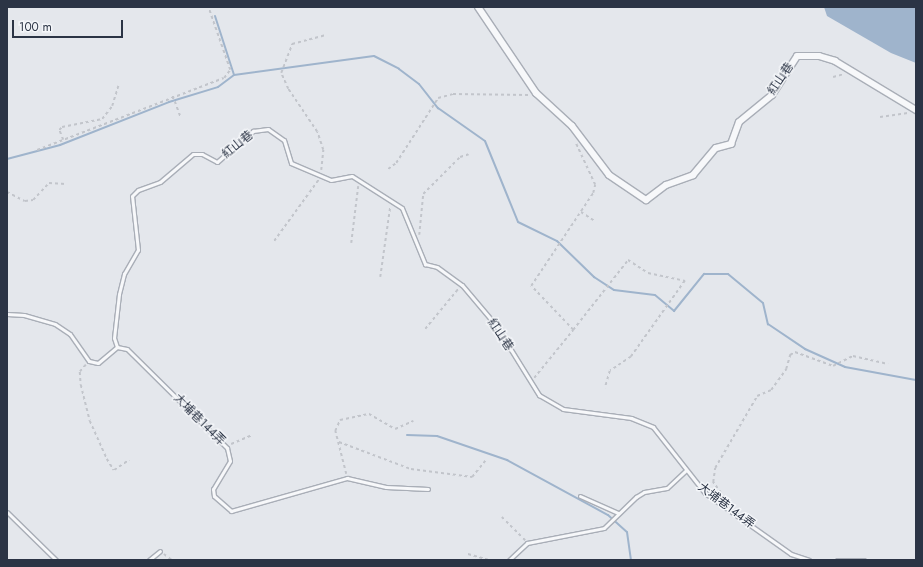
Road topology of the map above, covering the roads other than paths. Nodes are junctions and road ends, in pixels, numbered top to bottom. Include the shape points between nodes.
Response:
1 (478, 7) edge
2 (913, 111) edge
3 (7, 314) edge
4 (117, 346) junction
5 (530, 383) joint
6 (685, 471) junction
7 (428, 489) dead end
8 (580, 496) dead end
9 (7, 512) edge
10 (618, 513) junction
11 (160, 551) road end
12 (850, 559) edge
13 (56, 560) edge
14 (148, 560) edge
15 (510, 560) edge
16 (810, 560) edge
17 (837, 560) edge
18 (864, 560) edge

1 - 2 street, 紅山巷 via 536,94 572,126 609,175 646,200 666,185 693,175 716,148 731,144 739,122 772,94 797,56 819,56 834,61
3 - 4 lane via 24,315 56,324 70,334 89,361 98,363
4 - 5 lane, 紅山巷 via 114,338 119,294 124,274 138,250 132,201 138,190 160,182 193,154 202,154 217,162 259,129 277,134 284,140 291,163 320,178 331,180 344,175 360,180 392,201 407,215 425,264 437,267 462,285 495,324
4 - 7 lane, 大埔巷144弄 via 128,349 226,448 230,461 214,489 214,496 231,511 347,478 386,487
5 - 6 lane, 大埔巷144弄 via 539,396 563,409 631,418 653,427 669,444
6 - 10 lane via 667,488 644,492
6 - 16 lane, 大埔巷144弄 via 705,493 791,554
8 - 10 lane
9 - 13 lane
10 - 15 lane via 599,530 527,543
11 - 14 lane
12 - 17 lane
12 - 18 lane

